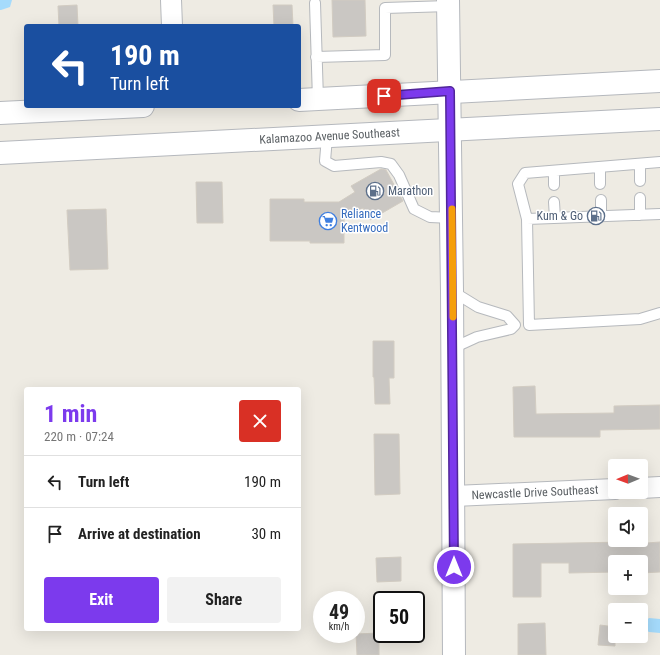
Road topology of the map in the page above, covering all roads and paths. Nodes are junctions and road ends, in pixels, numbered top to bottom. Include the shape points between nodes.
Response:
1 (171, 0) edge
2 (315, 3) dead end
3 (449, 3) edge
4 (172, 24) edge
5 (316, 56) junction
6 (660, 80) edge
7 (450, 91) junction
8 (308, 100) edge
9 (102, 108) edge
10 (660, 108) edge
11 (0, 113) edge
12 (660, 119) edge
13 (553, 125) junction
14 (451, 131) junction
15 (327, 137) junction
16 (0, 154) edge
17 (660, 162) edge
18 (640, 164) junction
19 (600, 167) junction
20 (554, 171) junction
21 (640, 181) dead end
22 (600, 184) dead end
23 (554, 185) dead end
24 (640, 198) dead end
25 (601, 200) dead end
26 (554, 202) dead end
27 (660, 214) edge
28 (640, 215) junction
29 (601, 216) junction
30 (452, 218) junction
31 (554, 218) junction
32 (527, 219) junction
33 (452, 291) junction
34 (660, 313) edge
35 (515, 325) junction
36 (529, 325) junction
37 (453, 348) junction
38 (660, 487) edge
39 (648, 488) edge
40 (608, 489) edge
41 (454, 496) junction
42 (454, 655) edge

1 - 4 street
2 - 5 lane
3 - 5 lane via 385,8 385,55
3 - 7 main road
5 - 8 lane
6 - 7 main road
7 - 8 main road
7 - 14 main road
9 - 11 main road
10 - 13 main road via 573,111
12 - 13 main road, Kalamazoo Avenue Southeast
13 - 14 main road, Kalamazoo Avenue Southeast
14 - 15 main road, Kalamazoo Avenue Southeast
14 - 30 main road
15 - 16 main road, Kalamazoo Avenue Southeast
15 - 30 lane via 325,161 334,166 381,162 391,164 399,175 414,209 430,217
17 - 18 lane
18 - 19 lane
18 - 21 lane
19 - 20 lane
19 - 22 lane
20 - 23 lane
20 - 32 lane via 525,173 518,184
24 - 28 lane
25 - 29 lane
26 - 31 lane
27 - 28 lane
28 - 29 lane
29 - 31 lane
30 - 33 main road
31 - 32 lane
32 - 36 lane
33 - 35 lane via 478,308 507,316
33 - 37 main road
34 - 36 lane via 640,319
35 - 36 lane
35 - 37 lane via 511,329 477,337
37 - 41 main road
38 - 39 street
40 - 41 street, Newcastle Drive Southeast
41 - 42 main road

